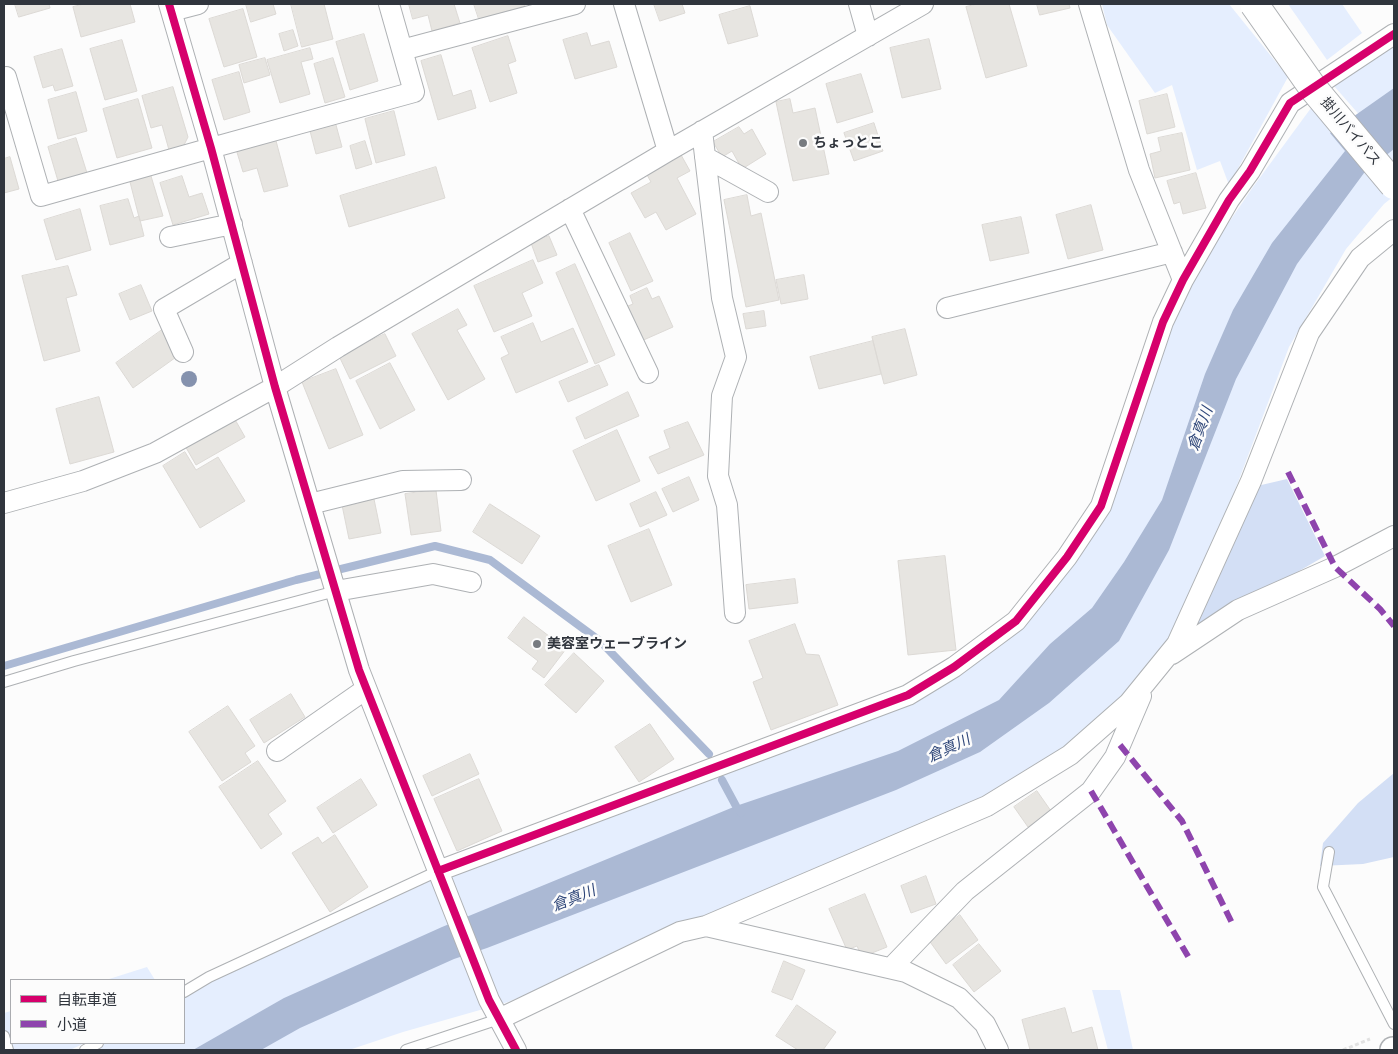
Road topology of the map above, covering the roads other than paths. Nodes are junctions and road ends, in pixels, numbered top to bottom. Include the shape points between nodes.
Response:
1 (198, 4) edge
2 (389, 4) edge
3 (575, 4) edge
4 (624, 4) edge
5 (860, 4) edge
6 (923, 4) edge
7 (1089, 4) edge
8 (1254, 4) edge
9 (170, 8) edge
10 (1394, 34) edge
11 (868, 36) junction
12 (402, 50) junction
13 (6, 77) dead end
14 (702, 131) junction
15 (211, 148) junction
16 (668, 151) junction
17 (705, 157) junction
18 (1394, 185) edge
19 (768, 192) dead end
20 (570, 209) junction
21 (232, 224) junction
22 (1394, 230) edge
23 (170, 237) dead end
24 (1172, 252) junction
25 (242, 263) junction
26 (1183, 280) junction
27 (947, 308) dead end
28 (183, 352) dead end
29 (648, 373) dead end
30 (275, 387) junction
31 (461, 480) dead end
32 (4, 503) edge
33 (310, 504) junction
34 (1394, 536) edge
35 (471, 582) dead end
36 (336, 591) junction
37 (735, 613) dead end
38 (1166, 658) junction
39 (1150, 678) junction
40 (4, 682) edge
41 (366, 689) junction
42 (277, 751) dead end
43 (1329, 852) dead end
44 (439, 875) junction
45 (706, 926) junction
46 (891, 968) junction
47 (185, 991) edge
48 (499, 1019) junction
49 (1394, 1024) edge
50 (4, 1036) edge
51 (96, 1044) edge
52 (8, 1050) edge
53 (85, 1050) edge
54 (406, 1050) edge
55 (516, 1050) edge
56 (998, 1050) edge

1 - 9 street
2 - 12 street
3 - 12 street
4 - 16 street
5 - 11 street
6 - 11 street
7 - 24 street via 1139,170
8 - 18 highway, 掛川バイパス, bridge via 1313,88
9 - 15 street
10 - 26 street via 1290,103
11 - 14 street
12 - 15 street via 414,92
13 - 15 street via 41,196
14 - 16 street
14 - 17 street
15 - 21 street
16 - 20 street
17 - 19 street
17 - 37 street via 722,298 736,357 722,396 718,476 727,505
20 - 29 street
20 - 30 street
21 - 23 street
21 - 25 street
22 - 38 street via 1360,258 1309,333 1252,481 1177,644
24 - 26 street
24 - 27 street
25 - 28 street via 164,309
25 - 30 street
26 - 44 street via 1163,322 1101,506 1067,557 1016,621 954,667 908,695
30 - 32 street via 155,453 83,480
30 - 33 street
31 - 33 street via 403,481
33 - 36 street
34 - 38 street via 1238,610
35 - 36 street via 433,574
36 - 40 lane
36 - 41 street
38 - 39 street
39 - 45 street via 1129,703 1070,755 987,806
39 - 46 street via 1115,757 1091,791 965,891
41 - 42 street
41 - 44 street
43 - 49 lane via 1323,887
44 - 47 lane via 209,977
44 - 48 street
45 - 46 street
45 - 48 street via 680,932
46 - 56 street via 959,998 985,1024
48 - 54 lane
48 - 55 street
50 - 52 lane
51 - 53 lane

